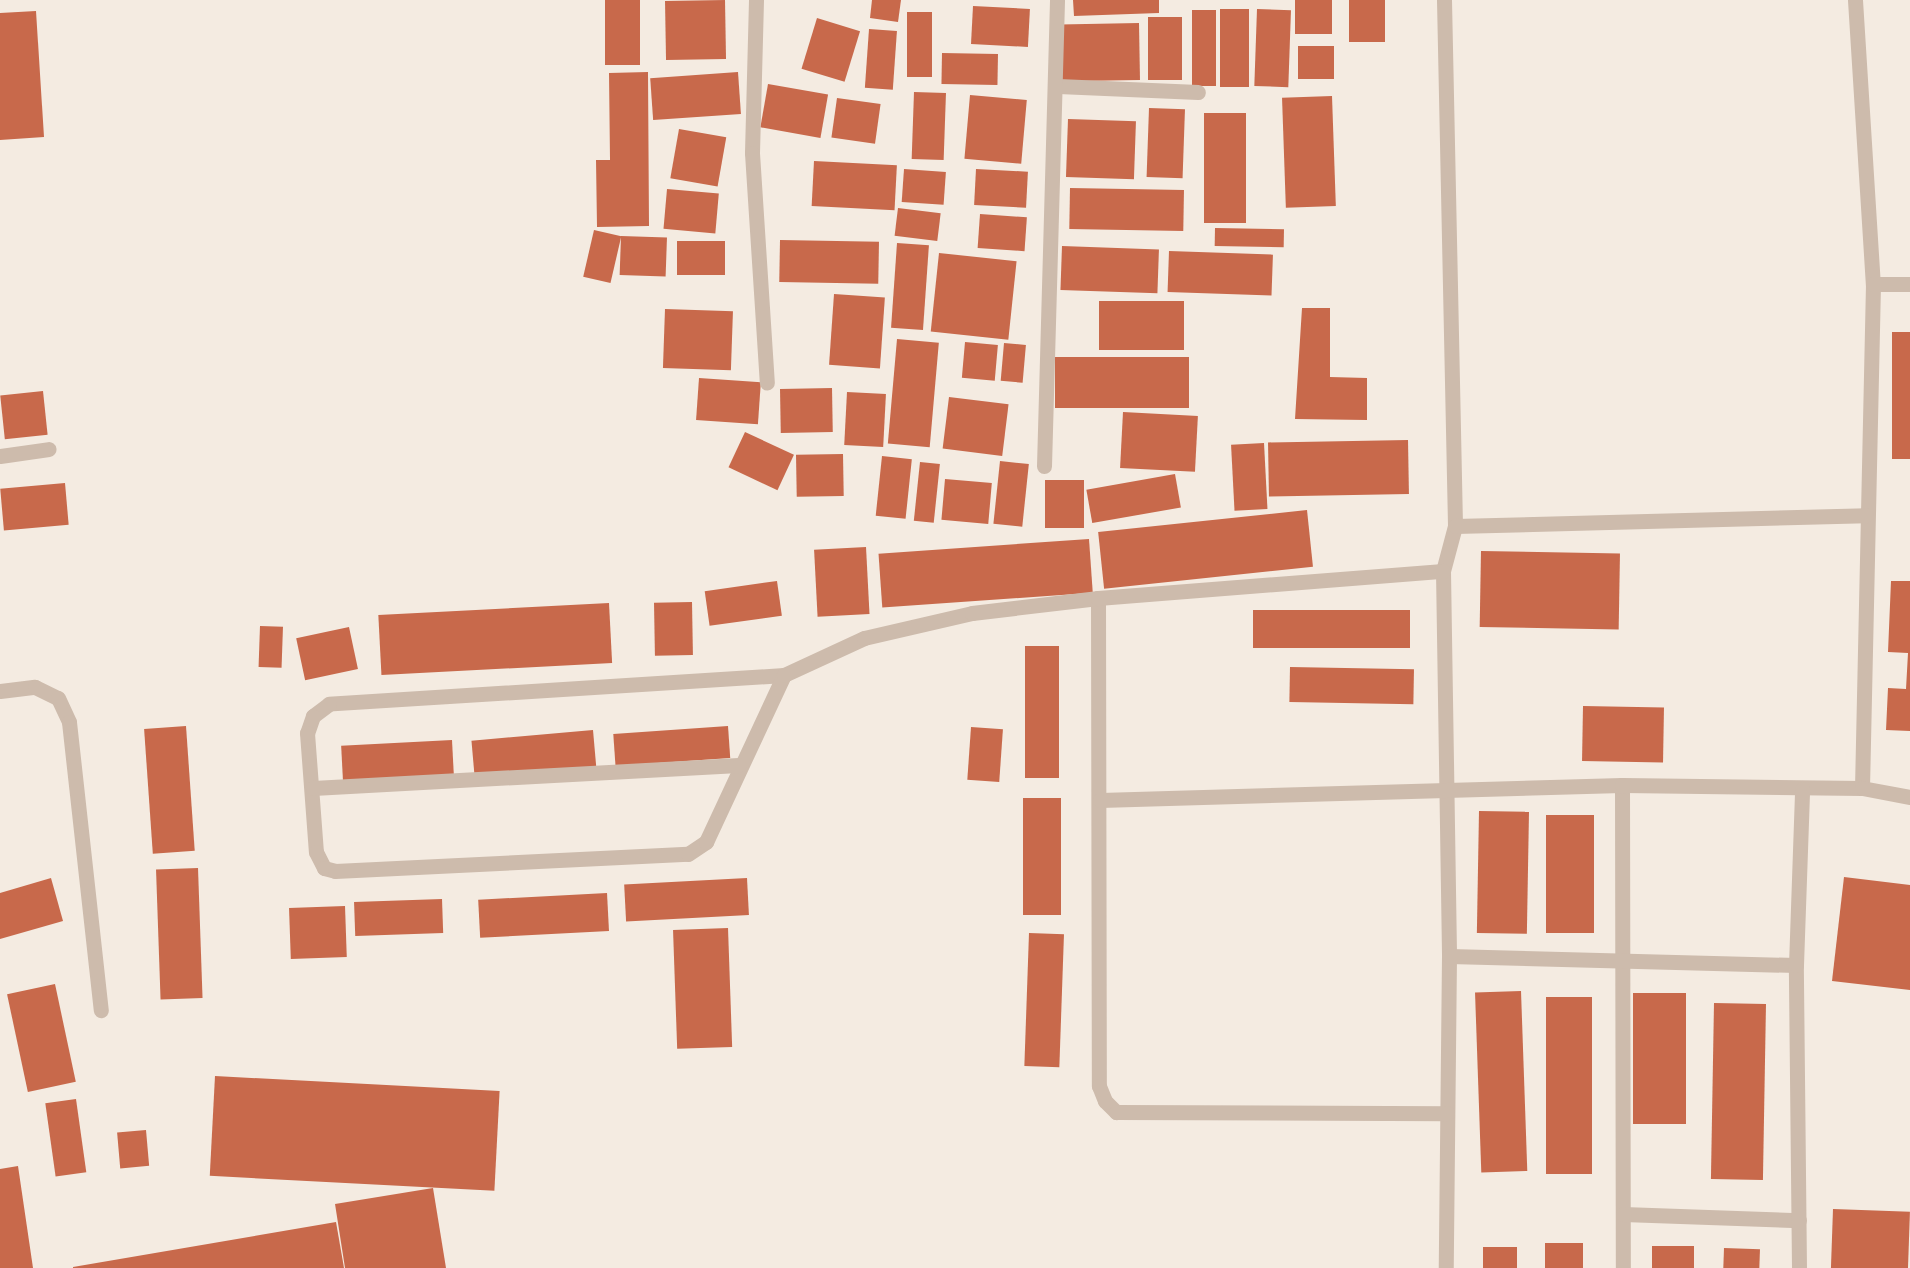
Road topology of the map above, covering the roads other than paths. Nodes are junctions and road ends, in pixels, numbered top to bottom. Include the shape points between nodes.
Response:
1 (756, 0) edge
2 (1057, 0) edge
3 (1444, 0) edge
4 (1855, 0) edge
5 (1058, 86) junction
6 (1198, 92) dead end
7 (1873, 284) junction
8 (1910, 285) edge
9 (767, 383) dead end
10 (49, 449) dead end
11 (0, 456) edge
12 (1044, 466) dead end
13 (1866, 516) junction
14 (1455, 526) junction
15 (1443, 572) junction
16 (1098, 598) junction
17 (784, 675) junction
18 (0, 691) edge
19 (738, 765) junction
20 (1623, 785) junction
21 (313, 788) junction
22 (1862, 788) junction
23 (1802, 789) junction
24 (1446, 794) junction
25 (1910, 797) edge
26 (1100, 800) junction
27 (1449, 956) junction
28 (1626, 964) junction
29 (1796, 965) junction
30 (101, 1010) dead end
31 (1447, 1113) junction
32 (1623, 1214) junction
33 (1799, 1220) junction
34 (1446, 1268) edge
35 (1623, 1268) edge
36 (1799, 1268) edge

1 - 9 street via 752,153
2 - 5 street
3 - 14 street
4 - 7 street
5 - 6 street
5 - 12 street
7 - 8 street
7 - 13 street
10 - 11 street
13 - 14 street
13 - 22 street
14 - 15 street
15 - 16 street
15 - 24 street
16 - 17 street via 972,613 864,638
16 - 26 street
17 - 19 street
17 - 21 street via 329,704 313,716 308,733
18 - 30 street via 35,687 58,698 69,722
19 - 21 street
19 - 21 street via 706,842 688,854 335,871 324,868 316,852
20 - 23 street
20 - 24 street
20 - 28 street
22 - 23 street
22 - 25 street
23 - 29 street
24 - 26 street
24 - 27 street
26 - 31 street via 1099,1086 1116,1112
27 - 28 street
27 - 31 street
28 - 29 street
28 - 32 street
29 - 33 street
31 - 34 street
32 - 33 street
32 - 35 street
33 - 36 street

